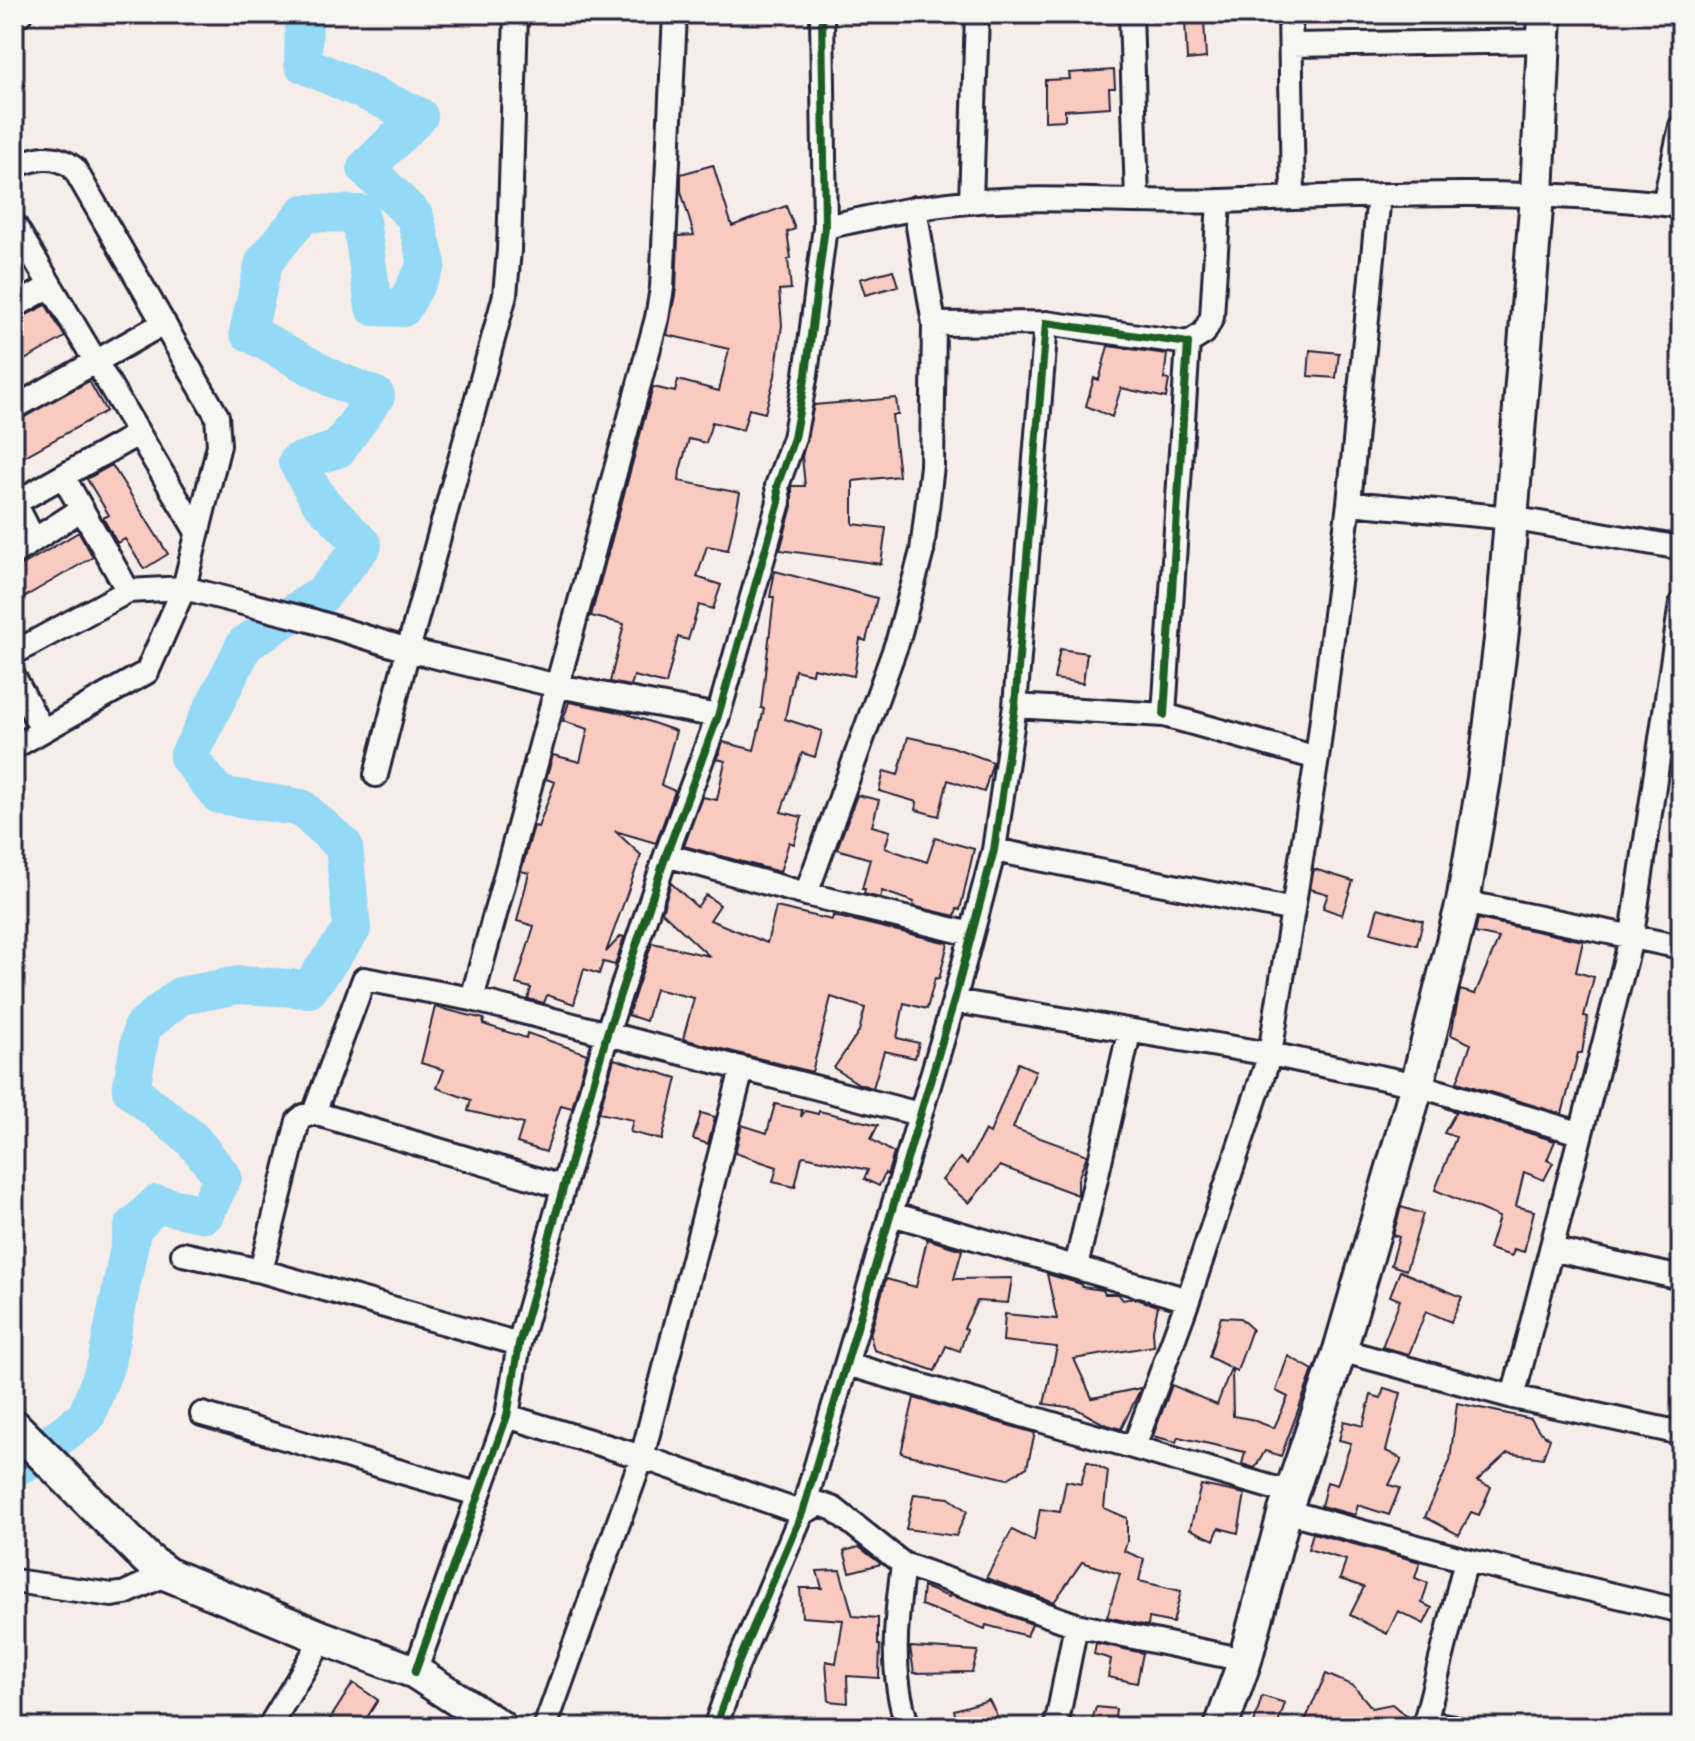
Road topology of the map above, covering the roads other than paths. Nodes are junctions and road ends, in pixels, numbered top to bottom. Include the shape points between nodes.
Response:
1 (516, 14) edge
2 (675, 14) edge
3 (822, 14) edge
4 (977, 14) edge
5 (1131, 14) edge
6 (1290, 14) edge
7 (1544, 27) edge
8 (1291, 45) junction
9 (1681, 126) edge
10 (14, 166) edge
11 (1379, 195) junction
12 (1537, 196) junction
13 (1293, 197) junction
14 (1137, 200) junction
15 (1219, 201) junction
16 (971, 202) junction
17 (1673, 205) edge
18 (915, 208) junction
19 (14, 224) edge
20 (825, 227) junction
21 (50, 286) junction
22 (14, 307) edge
23 (164, 323) junction
24 (1046, 323) junction
25 (934, 324) junction
26 (1188, 343) junction
27 (95, 361) junction
28 (14, 408) edge
29 (138, 434) junction
30 (63, 476) junction
31 (14, 502) edge
32 (1349, 503) junction
33 (82, 509) junction
34 (1511, 518) junction
35 (197, 532) junction
36 (34, 540) junction
37 (1681, 548) edge
38 (14, 553) edge
39 (184, 588) junction
40 (128, 591) junction
41 (1681, 603) edge
42 (408, 650) junction
43 (14, 653) edge
44 (14, 677) edge
45 (558, 686) junction
46 (1015, 706) junction
47 (1164, 715) junction
48 (718, 716) junction
49 (42, 730) junction
50 (14, 747) edge
51 (1317, 758) junction
52 (376, 775) dead end
53 (994, 850) junction
54 (666, 855) junction
55 (806, 894) junction
56 (1463, 902) junction
57 (1293, 910) junction
58 (971, 934) junction
59 (1632, 935) junction
60 (1681, 947) edge
61 (472, 999) junction
62 (954, 1001) junction
63 (1129, 1033) junction
64 (607, 1034) junction
65 (1270, 1054) junction
66 (742, 1069) junction
67 (1417, 1085) junction
68 (314, 1113) junction
69 (919, 1114) junction
70 (1579, 1133) junction
71 (563, 1187) junction
72 (892, 1214) junction
73 (1551, 1249) junction
74 (183, 1254) dead end
75 (1076, 1267) junction
76 (261, 1271) junction
77 (1681, 1278) edge
78 (1188, 1300) junction
79 (519, 1344) junction
80 (1340, 1350) junction
81 (847, 1364) junction
82 (1513, 1397) junction
83 (202, 1414) dead end
84 (507, 1416) junction
85 (18, 1430) edge
86 (1681, 1433) edge
87 (1134, 1447) junction
88 (642, 1457) junction
89 (477, 1494) junction
90 (1288, 1502) junction
91 (802, 1513) junction
92 (1466, 1560) junction
93 (903, 1564) junction
94 (167, 1574) junction
95 (14, 1581) edge
96 (1681, 1611) edge
97 (1076, 1625) junction
98 (323, 1638) junction
99 (1245, 1660) junction
100 (415, 1672) junction
101 (486, 1723) edge
102 (1425, 1725) edge
103 (269, 1727) edge
104 (545, 1727) edge
105 (715, 1727) edge
106 (908, 1727) edge
107 (1056, 1727) edge
108 (1221, 1727) edge
109 (1454, 1727) edge

1 - 42 street via 505,295
2 - 45 street via 657,318
3 - 20 street
4 - 16 street
5 - 14 street
6 - 8 street
7 - 8 street
7 - 12 main road
8 - 13 street
9 - 17 street
10 - 23 street via 35,158 63,159 74,168
11 - 12 street
11 - 13 street
11 - 32 street
12 - 17 street
12 - 34 main road
13 - 15 street
14 - 15 street
14 - 16 street
15 - 26 street via 1212,317 1204,333
16 - 18 street
18 - 20 street
18 - 25 street
19 - 21 street
20 - 48 street via 794,438
21 - 22 street
21 - 27 street
23 - 27 street
23 - 35 street via 217,416 219,445
24 - 25 street
24 - 26 street
24 - 46 street
25 - 55 street via 932,466 922,551 898,640
26 - 47 street
27 - 28 street
27 - 29 street
29 - 30 street
29 - 35 street
30 - 31 street
30 - 33 street
31 - 36 street
32 - 34 street
32 - 51 street
33 - 36 street
33 - 40 street
34 - 37 street
34 - 56 main road via 1484,779
35 - 39 street
36 - 38 street
39 - 40 street
39 - 42 street
39 - 49 street via 147,672
40 - 43 street
41 - 59 street
42 - 45 street
42 - 52 street
44 - 49 street
45 - 48 street
45 - 61 street
46 - 47 street
46 - 53 street
47 - 51 street
48 - 54 street
49 - 50 street
51 - 57 street
53 - 57 street
53 - 58 street
54 - 55 street
54 - 64 street
55 - 58 street
56 - 59 street
56 - 67 main road
57 - 65 street
58 - 62 street
59 - 60 street
59 - 70 street
61 - 64 street
61 - 68 street via 364,979
62 - 63 street
62 - 69 street
63 - 65 street
63 - 75 street
64 - 66 street
64 - 71 street
65 - 67 street
65 - 78 street
66 - 69 street
66 - 88 street
67 - 70 street
67 - 80 main road
68 - 71 street
68 - 76 street via 298,1121
69 - 72 street
70 - 73 street
71 - 79 street
72 - 75 street
72 - 81 street
73 - 77 street
73 - 82 street
74 - 76 street
75 - 78 street
76 - 79 street
78 - 87 street
79 - 84 street
80 - 82 street
80 - 90 main road
81 - 87 street
81 - 91 street
82 - 86 street
83 - 89 street
84 - 88 street
84 - 89 street
85 - 94 main road
87 - 90 street
88 - 91 street
88 - 104 street
89 - 100 street
90 - 92 street
90 - 99 main road
91 - 93 street via 820,1504 834,1509
91 - 105 street
92 - 96 street
92 - 102 street
93 - 97 street
93 - 106 street via 894,1636 897,1684
94 - 95 street via 112,1595
94 - 98 main road
97 - 99 street
97 - 107 street
98 - 100 main road
98 - 103 street
99 - 108 main road
100 - 101 main road
102 - 109 street

